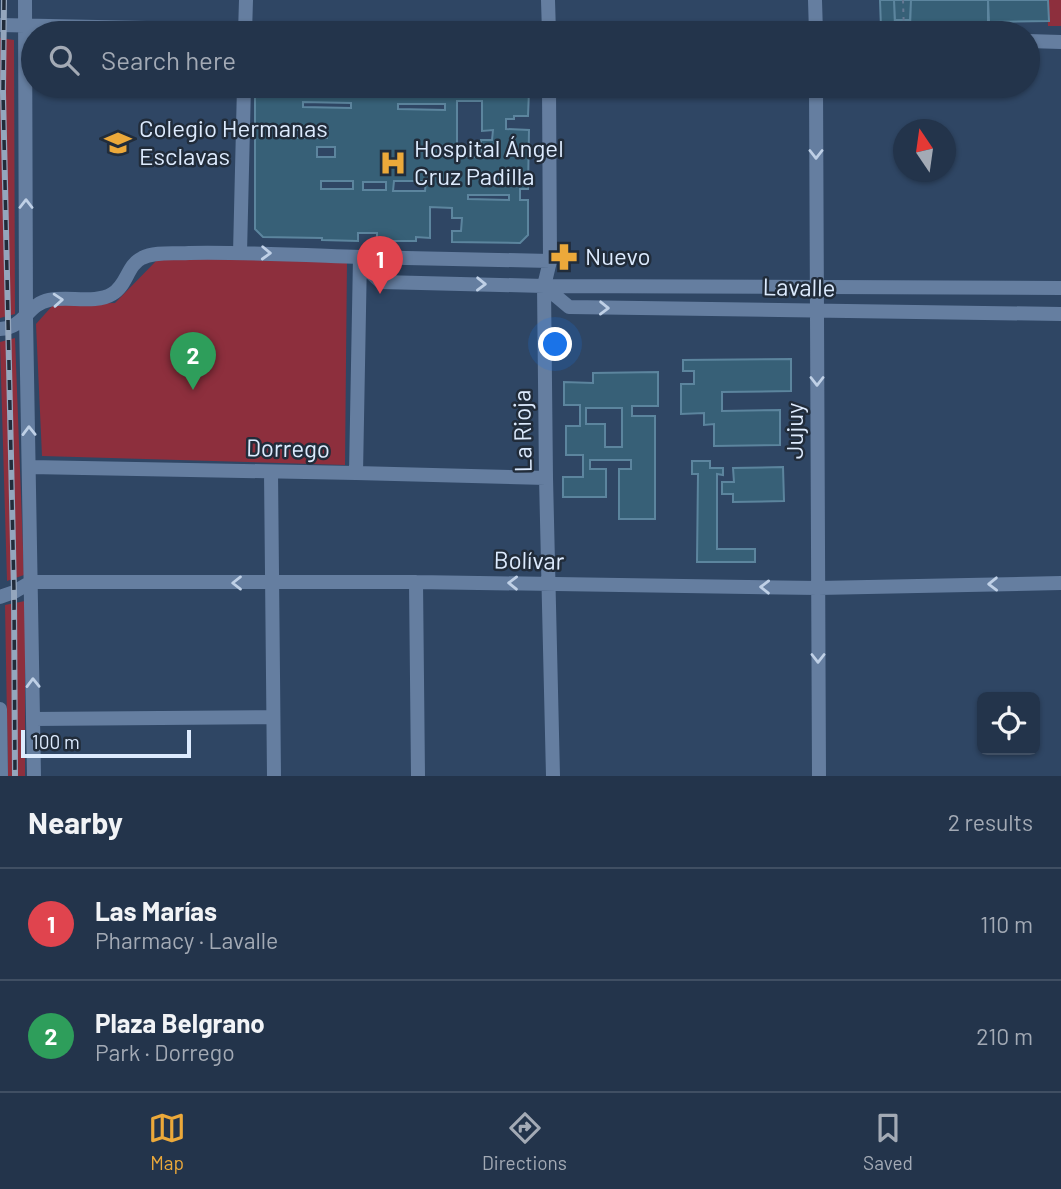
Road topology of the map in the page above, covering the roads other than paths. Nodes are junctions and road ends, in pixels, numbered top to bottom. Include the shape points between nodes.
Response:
1 (24, 0) edge
2 (246, 0) edge
3 (548, 0) edge
4 (815, 0) edge
5 (25, 21) edge
6 (245, 21) edge
7 (549, 21) edge
8 (816, 21) edge
9 (0, 25) edge
10 (21, 25) edge
11 (1040, 41) edge
12 (1061, 42) edge
13 (25, 98) edge
14 (244, 98) edge
15 (549, 98) edge
16 (816, 98) edge
17 (240, 253) junction
18 (360, 257) junction
19 (550, 261) junction
20 (544, 286) junction
21 (817, 286) junction
22 (1061, 288) edge
23 (817, 312) junction
24 (1061, 314) edge
25 (26, 317) junction
26 (0, 329) edge
27 (30, 467) junction
28 (271, 472) junction
29 (356, 473) junction
30 (546, 478) junction
31 (31, 582) junction
32 (416, 582) junction
33 (272, 583) junction
34 (1061, 583) edge
35 (549, 584) junction
36 (818, 588) junction
37 (0, 597) edge
38 (0, 709) edge
39 (273, 717) junction
40 (33, 719) junction
41 (1, 776) edge
42 (34, 776) edge
43 (274, 776) edge
44 (418, 776) edge
45 (553, 776) edge
46 (818, 776) edge

1 - 5 street
2 - 6 street
3 - 7 street
4 - 8 street
9 - 10 street
11 - 12 street
25 -> 13 street
14 - 17 street
15 - 19 street, La Rioja
16 -> 21 street, Jujuy
17 -> 18 street
25 -> 17 street via 49,300 112,295 140,258
18 - 19 street
18 -> 20 street, Lavalle via 381,282
18 - 29 street
19 - 20 street, La Rioja
20 - 21 street, Lavalle
20 -> 23 street, Lavalle via 569,307
20 - 30 street, La Rioja
21 - 22 street, Lavalle
21 - 23 street, Jujuy
23 - 24 street, Lavalle
23 -> 36 street, Jujuy
25 - 26 street
27 -> 25 street
27 - 28 street, Dorrego
27 - 31 street
28 - 29 street, Dorrego
28 - 33 street
29 - 30 street, Dorrego
30 - 35 street, La Rioja
33 -> 31 street, Bolívar
31 - 37 street, Bolívar
40 -> 31 street
32 - 33 street, Bolívar
35 -> 32 street, Bolívar
32 - 44 street
33 - 39 street
34 -> 36 street, Bolívar
36 -> 35 street, Bolívar
35 - 45 street, La Rioja
36 -> 46 street, Jujuy
38 - 41 street
39 - 40 street
39 - 43 street
40 - 42 street

